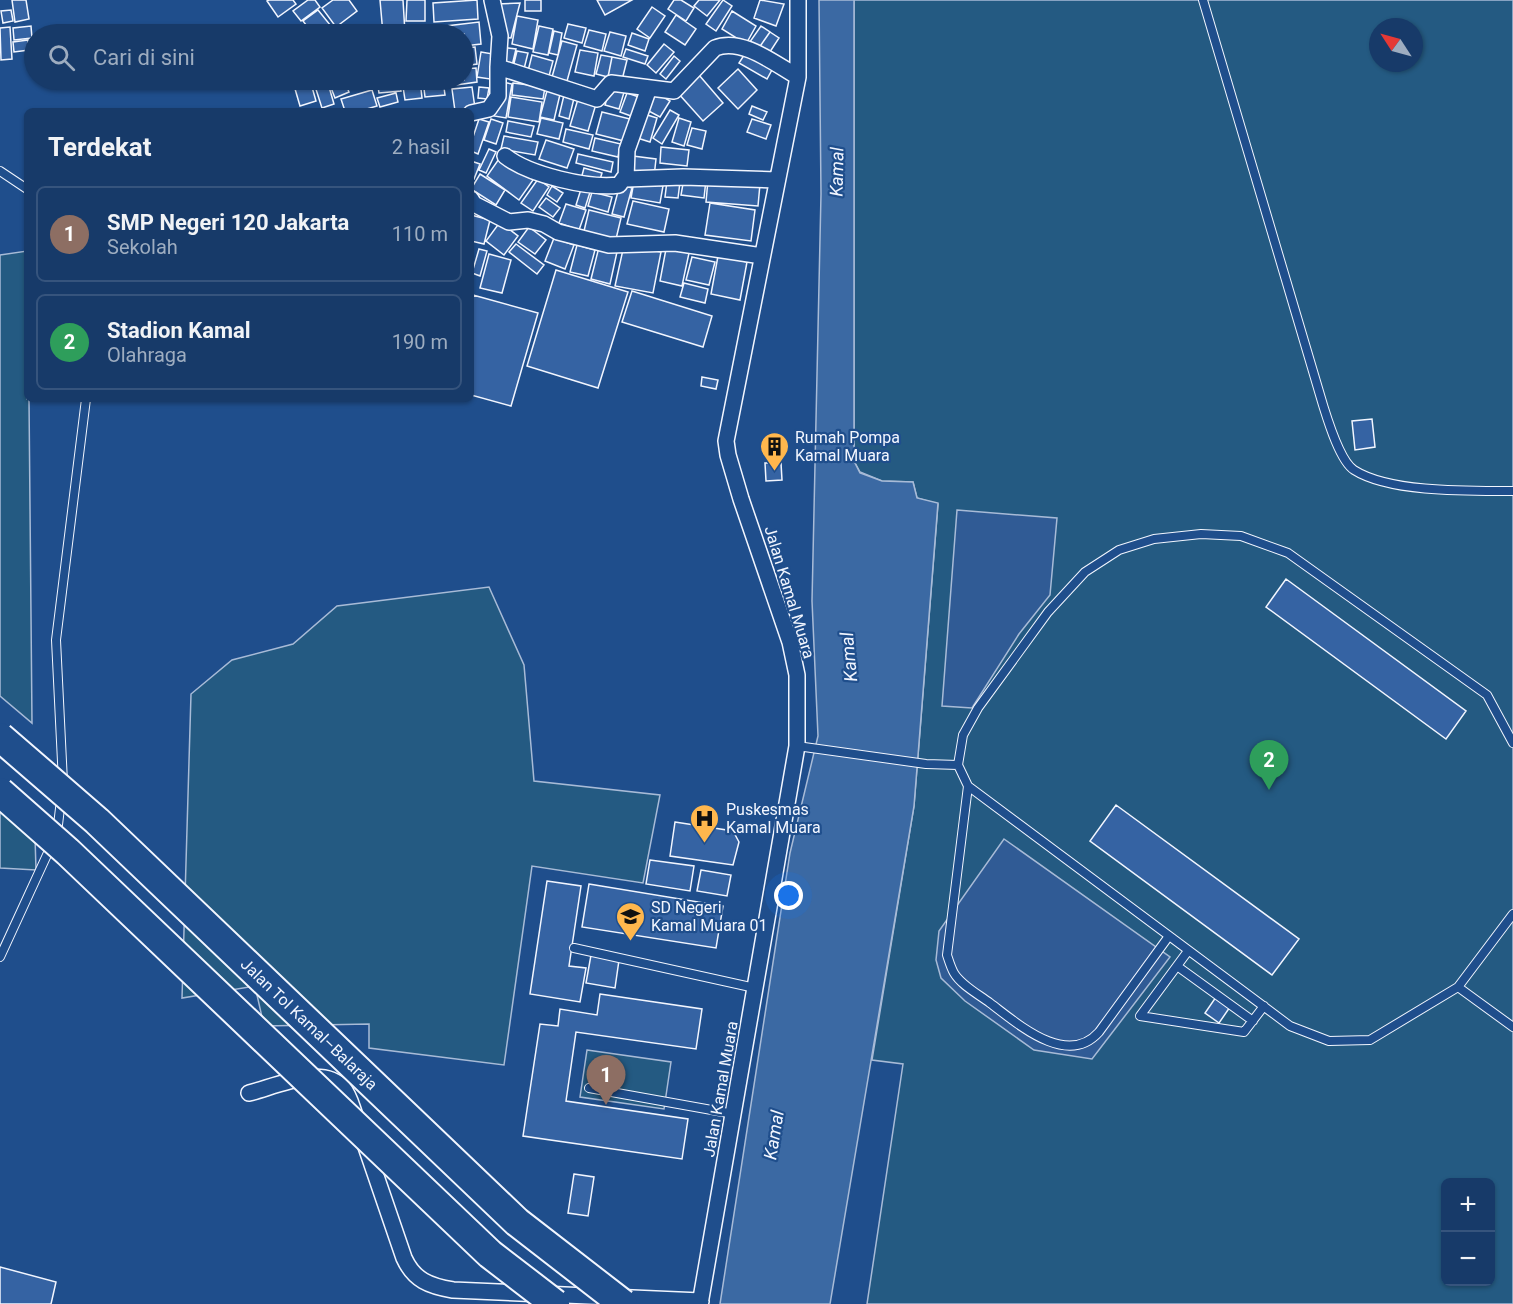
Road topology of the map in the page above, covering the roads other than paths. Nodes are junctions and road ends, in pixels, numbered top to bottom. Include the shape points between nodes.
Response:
1 (492, 0) edge
2 (798, 0) edge
3 (1203, 0) edge
4 (498, 67) junction
5 (798, 77) junction
6 (649, 88) junction
7 (474, 112) edge
8 (505, 156) dead end
9 (0, 171) edge
10 (624, 178) junction
11 (777, 180) junction
12 (24, 187) edge
13 (474, 204) edge
14 (762, 256) junction
15 (86, 402) edge
16 (1513, 491) edge
17 (0, 737) edge
18 (1513, 743) edge
19 (804, 746) junction
20 (958, 765) junction
21 (968, 786) junction
22 (0, 792) edge
23 (1513, 914) edge
24 (1168, 936) junction
25 (574, 948) dead end
26 (1188, 951) junction
27 (0, 957) edge
28 (1177, 966) junction
29 (1458, 987) junction
30 (755, 988) junction
31 (1264, 1006) junction
32 (1253, 1021) junction
33 (1513, 1027) edge
34 (589, 1088) dead end
35 (249, 1093) dead end
36 (734, 1114) junction
37 (700, 1302) edge
38 (555, 1304) edge
39 (623, 1304) edge

1 - 4 street via 500,36
2 - 5 street, Jalan Kamal Muara
3 - 16 lane via 1323,405 1334,437 1353,470 1386,482 1449,490
4 - 6 street via 597,99 611,83
4 - 7 street via 498,96 489,109
5 - 6 street via 746,48 722,45 679,89
5 - 11 street, Jalan Kamal Muara
6 - 10 street via 627,150
8 - 10 street via 526,169 565,182 609,186 619,185
9 - 12 lane
10 - 11 street
11 - 14 street, Jalan Kamal Muara
13 - 14 street via 509,222 528,220 609,245 675,243
14 - 19 street, Jalan Kamal Muara via 727,448 790,642
15 - 27 lane via 57,640 64,773 58,830
17 - 39 highway, Jalan Tol Kamal–Balaraja, bridge via 97,821 517,1222
18 - 20 lane via 1487,695 1288,554 1241,536 1201,534 1154,539 1119,550 1085,572 1048,612 978,708 963,735
19 - 20 lane
19 - 30 street, Jalan Kamal Muara
20 - 21 lane
21 - 24 lane
21 - 24 lane via 947,955 954,974 1029,1032 1068,1046 1088,1043 1100,1032
22 - 38 highway, bridge via 490,1254
23 - 29 lane
24 - 26 lane
25 - 30 lane
26 - 28 lane
26 - 31 lane
28 - 32 lane
28 - 32 lane via 1140,1016 1244,1032
29 - 31 lane via 1370,1040 1329,1041 1290,1026
29 - 33 lane
30 - 36 street, Jalan Kamal Muara
31 - 32 lane
34 - 36 lane
35 - 37 street via 316,1077 333,1080 344,1089 404,1258 410,1271 426,1283 453,1290
36 - 37 street, Jalan Kamal Muara

